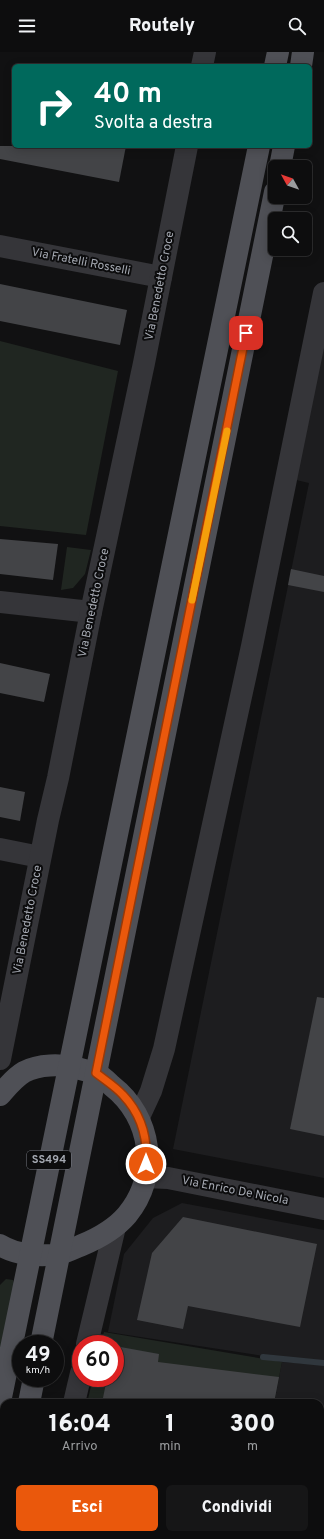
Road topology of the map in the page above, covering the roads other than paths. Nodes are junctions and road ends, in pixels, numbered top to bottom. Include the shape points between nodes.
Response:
1 (205, 52) edge
2 (278, 52) edge
3 (303, 52) edge
4 (202, 64) edge
5 (275, 64) edge
6 (301, 64) edge
7 (187, 148) edge
8 (258, 148) edge
9 (284, 148) edge
10 (281, 160) edge
11 (273, 204) edge
12 (0, 246) edge
13 (161, 277) junction
14 (324, 293) edge
15 (0, 602) edge
16 (91, 612) junction
17 (0, 849) edge
18 (40, 857) junction
19 (0, 1059) edge
20 (69, 1066) junction
21 (96, 1073) junction
22 (0, 1095) edge
23 (138, 1116) junction
24 (145, 1177) junction
25 (324, 1209) edge
26 (115, 1227) junction
27 (0, 1247) edge
28 (30, 1254) junction
29 (60, 1254) junction
30 (43, 1335) edge
31 (90, 1335) edge
32 (32, 1387) edge
33 (78, 1387) edge
34 (1, 1399) edge
35 (30, 1399) edge
36 (75, 1399) edge

1 - 4 street
2 - 5 main road
3 - 6 main road
7 - 13 street, Via Benedetto Croce
8 - 20 main road, SS494
9 - 10 main road
11 - 21 main road, SS494
12 - 13 street, Via Fratelli Rosselli
13 - 16 street, Via Benedetto Croce
14 - 23 street via 252,646 164,1049 151,1091
15 - 16 street
16 - 18 street, Via Benedetto Croce
17 - 18 street
18 - 19 street, Via Benedetto Croce
20 - 21 main road
20 - 22 main road via 29,1070 13,1080
20 - 28 main road, SS494
21 - 23 main road via 123,1094
21 - 29 main road, SS494
23 - 24 main road via 145,1134 147,1150
24 - 25 street, Via Enrico De Nicola via 168,1178
24 - 26 main road via 136,1201
26 - 29 main road
26 - 31 street
27 - 28 main road
28 - 29 main road
28 - 34 main road, SS494
29 - 30 main road, SS494
32 - 35 main road
33 - 36 street

